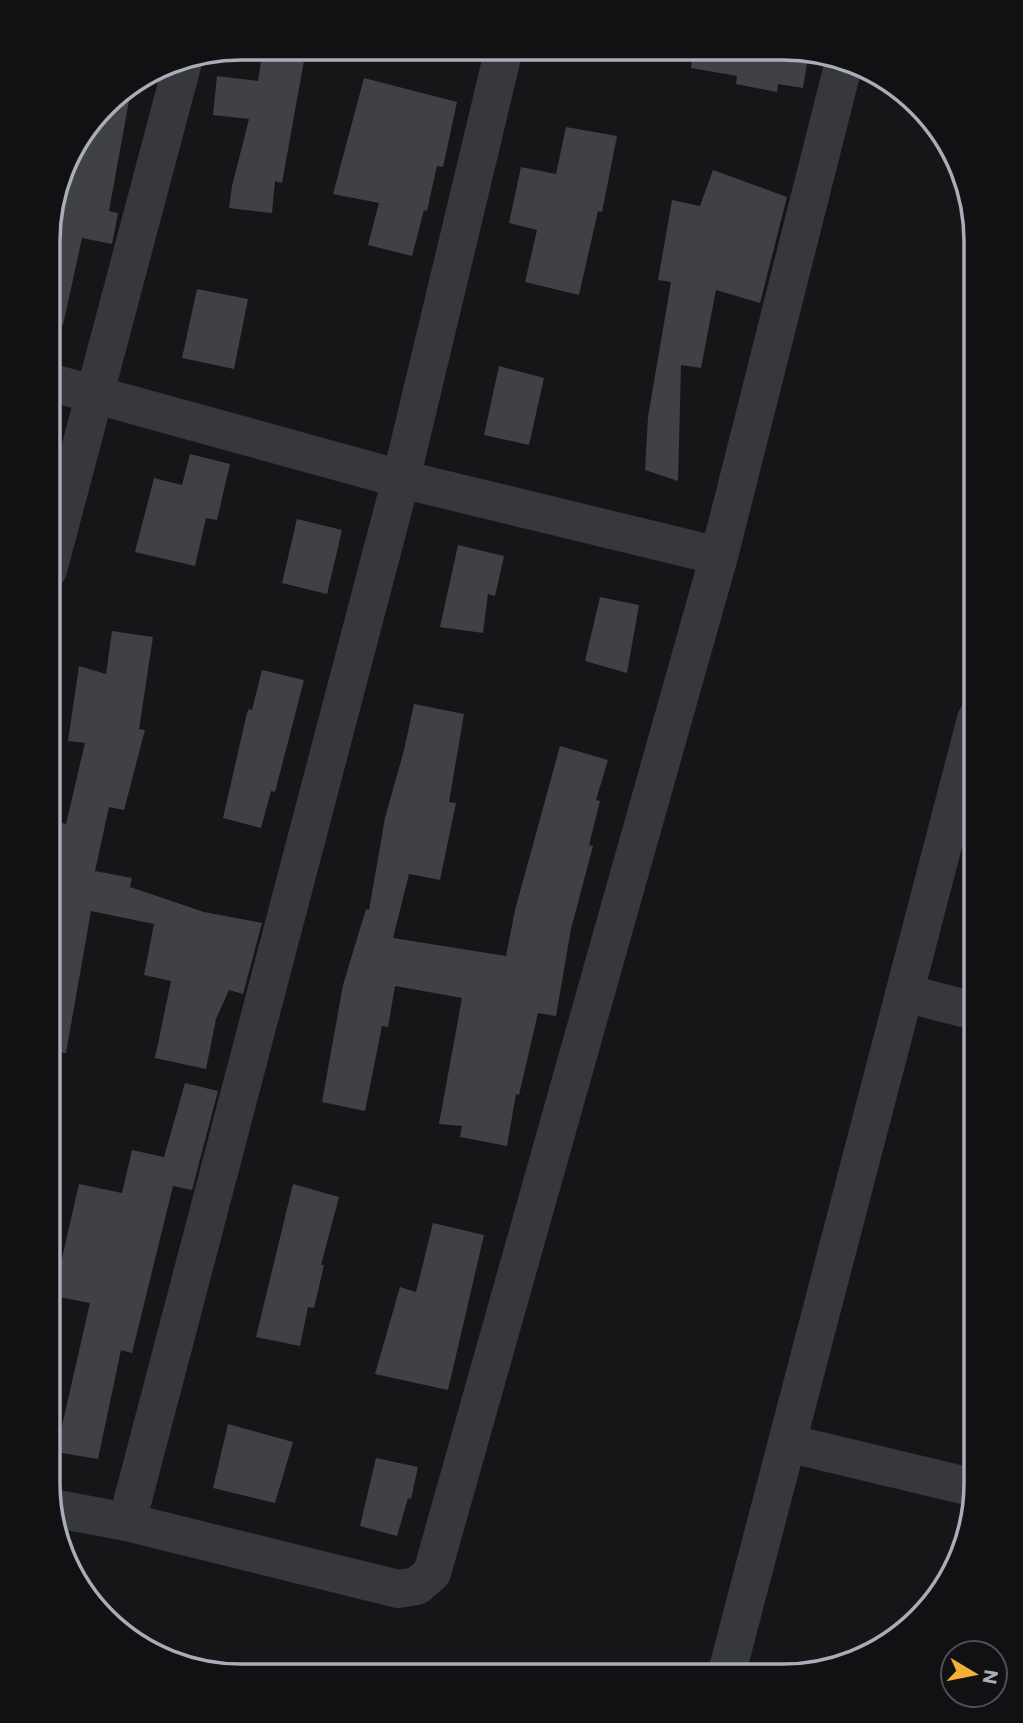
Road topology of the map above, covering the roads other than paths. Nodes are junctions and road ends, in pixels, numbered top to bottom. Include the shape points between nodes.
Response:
1 (501, 60) edge
2 (181, 70) edge
3 (842, 70) edge
4 (60, 385) edge
5 (95, 394) junction
6 (401, 479) junction
7 (60, 525) edge
8 (719, 556) junction
9 (964, 766) edge
10 (904, 993) junction
11 (963, 1009) edge
12 (787, 1443) junction
13 (963, 1485) edge
14 (62, 1510) edge
15 (127, 1522) junction
16 (729, 1664) edge

1 - 6 street
2 - 5 street
3 - 8 street
4 - 5 street
5 - 6 street
5 - 7 street
6 - 8 street
6 - 15 street
8 - 15 street via 432,1573 417,1586 398,1589
9 - 10 street
10 - 11 street
10 - 12 street
12 - 13 street
12 - 16 street
14 - 15 street

